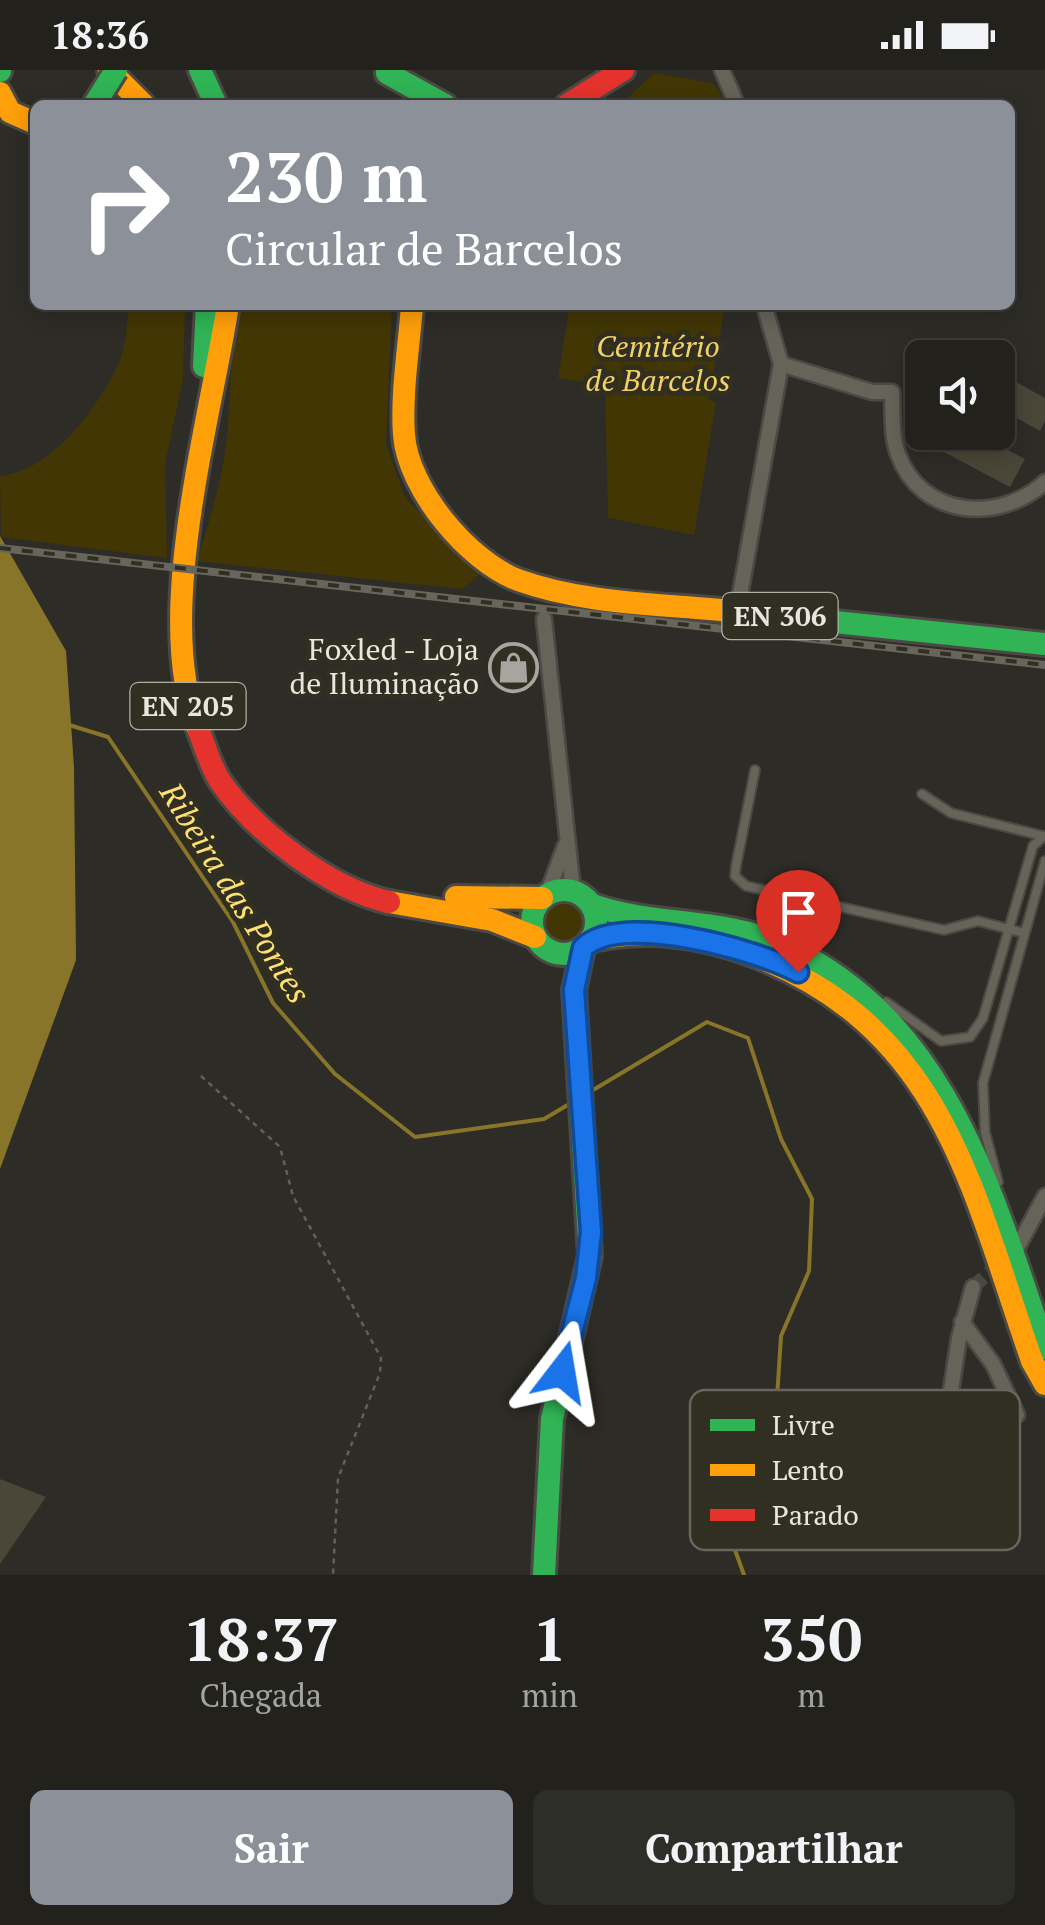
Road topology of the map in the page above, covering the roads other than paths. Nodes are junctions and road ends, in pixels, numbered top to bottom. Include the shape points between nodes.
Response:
1 (112, 70) edge
2 (128, 70) edge
3 (200, 70) edge
4 (622, 70) edge
5 (722, 70) edge
6 (386, 72) edge
7 (0, 93) edge
8 (97, 100) edge
9 (114, 100) edge
10 (139, 100) edge
11 (155, 100) edge
12 (214, 100) edge
13 (406, 100) edge
14 (435, 100) edge
15 (574, 100) edge
16 (735, 100) edge
17 (30, 121) edge
18 (0, 122) edge
19 (30, 137) edge
20 (207, 310) edge
21 (220, 310) edge
22 (227, 310) edge
23 (412, 310) edge
24 (765, 310) edge
25 (220, 348) junction
26 (781, 364) junction
27 (196, 478) junction
28 (1045, 482) edge
29 (737, 612) junction
30 (544, 618) dead end
31 (1045, 644) edge
32 (755, 770) dead end
33 (922, 794) dead end
34 (1044, 837) edge
35 (565, 845) junction
36 (1045, 861) edge
37 (330, 876) junction
38 (572, 890) junction
39 (545, 896) junction
40 (592, 905) junction
41 (1008, 928) junction
42 (1024, 933) junction
43 (542, 943) junction
44 (586, 945) junction
45 (574, 990) junction
46 (866, 991) junction
47 (1045, 1196) edge
48 (1013, 1246) junction
49 (973, 1287) tunnel mouth
50 (962, 1322) junction
51 (1045, 1348) edge
52 (1045, 1384) edge
53 (951, 1390) edge
54 (1005, 1390) edge
55 (544, 1575) edge

1 - 8 main road, bridge
1 - 10 main road
2 - 9 main road
2 - 11 main road
3 - 12 main road
4 - 15 main road
5 - 16 street
6 - 13 main road
6 - 14 main road
7 - 17 main road via 10,112
18 - 19 main road
20 - 27 main road, EN 205
21 - 25 main road
22 - 25 main road, EN 205
23 - 29 main road, EN 306 via 404,426 416,478 440,517 478,554 516,579 596,598
24 - 26 street
25 - 27 main road, EN 205
26 - 28 street via 892,392 896,451 913,480 939,501 967,510 1000,507
26 - 29 street
27 - 37 main road, EN 205 via 179,610 180,670 194,727 249,818 286,851
29 - 31 main road, EN 306
30 - 35 street
32 - 41 lane via 736,866 746,886 944,930 978,921
33 - 34 lane via 951,814
34 - 41 lane via 1033,846
35 - 38 street
35 - 39 street
36 - 42 lane
37 - 39 main road, EN 205 via 401,893
37 - 43 main road, EN 205 via 400,905 481,914
38 - 39 main road, EN 205
38 - 40 main road
39 - 43 main road via 532,918
40 - 44 main road via 596,924
40 - 46 main road via 777,942
41 - 42 lane
41 - 46 lane via 983,1018 961,1042 941,1040
42 - 48 lane via 982,1094
43 - 44 main road, EN 205 via 566,954
43 - 45 main road
44 - 45 main road
44 - 52 main road via 635,934 771,958 847,1000 892,1039 946,1130
45 - 55 main road via 590,1256 552,1419
46 - 48 main road via 927,1058
47 - 48 street
48 - 51 main road
49 - 50 street
50 - 53 street
50 - 54 street

